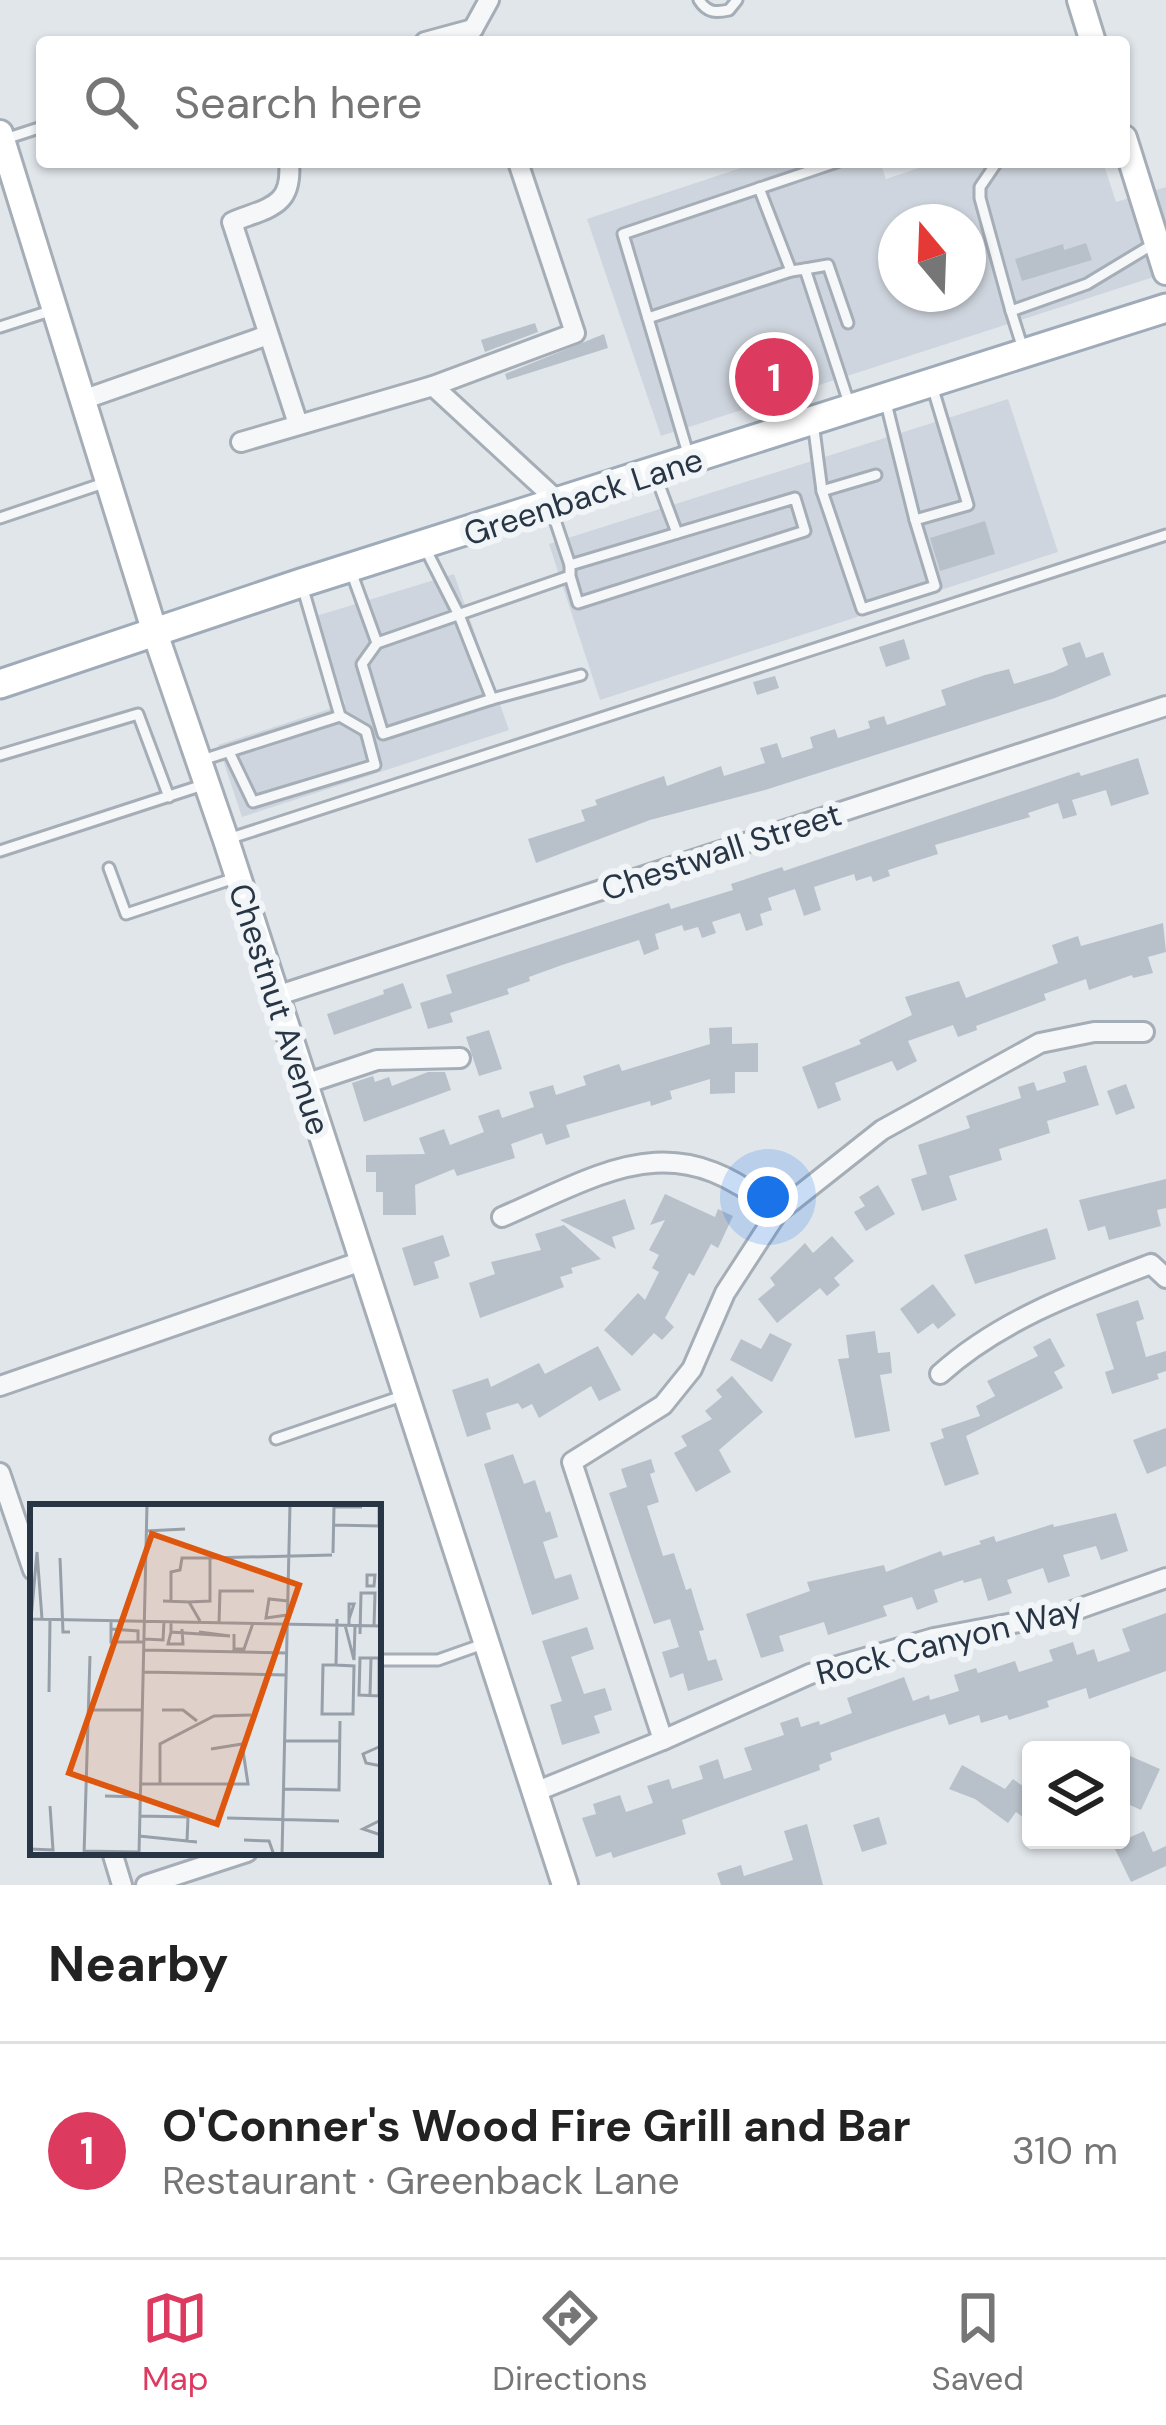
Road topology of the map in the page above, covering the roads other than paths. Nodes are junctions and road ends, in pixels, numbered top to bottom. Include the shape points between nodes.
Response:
1 (489, 0) edge
2 (699, 0) edge
3 (737, 0) edge
4 (1079, 0) edge
5 (475, 35) edge
6 (1091, 36) edge
7 (36, 128) edge
8 (1, 136) edge
9 (1130, 157) edge
10 (290, 168) edge
11 (520, 168) edge
12 (819, 168) edge
13 (993, 168) edge
14 (759, 188) junction
15 (1157, 242) junction
16 (805, 268) junction
17 (790, 271) junction
18 (1166, 272) edge
19 (1166, 308) edge
20 (55, 309) junction
21 (1012, 311) junction
22 (648, 318) junction
23 (848, 323) dead end
24 (0, 327) edge
25 (268, 335) junction
26 (1024, 354) junction
27 (931, 384) junction
28 (433, 386) junction
29 (85, 399) junction
30 (885, 399) junction
31 (851, 410) junction
32 (813, 422) junction
33 (298, 424) junction
34 (241, 442) dead end
35 (691, 462) junction
36 (655, 474) junction
37 (875, 475) dead end
38 (110, 481) junction
39 (822, 491) junction
40 (556, 505) junction
41 (0, 518) edge
42 (915, 520) junction
43 (677, 533) junction
44 (1166, 535) edge
45 (424, 546) junction
46 (350, 568) junction
47 (570, 571) junction
48 (301, 584) junction
49 (459, 615) junction
50 (155, 633) junction
51 (377, 643) junction
52 (581, 675) dead end
53 (0, 684) edge
54 (492, 699) junction
55 (1166, 706) edge
56 (340, 716) junction
57 (229, 752) junction
58 (0, 755) edge
59 (203, 773) junction
60 (169, 796) junction
61 (226, 840) junction
62 (0, 851) edge
63 (109, 868) dead end
64 (238, 877) junction
65 (276, 996) junction
66 (1144, 1032) dead end
67 (460, 1058) dead end
68 (305, 1084) junction
69 (777, 1213) junction
70 (502, 1217) dead end
71 (362, 1261) junction
72 (1166, 1278) edge
73 (940, 1374) dead end
74 (0, 1386) edge
75 (406, 1395) junction
76 (276, 1439) dead end
77 (0, 1473) edge
78 (30, 1561) edge
79 (1166, 1578) edge
80 (486, 1643) junction
81 (381, 1660) edge
82 (663, 1740) junction
83 (535, 1792) junction
84 (113, 1855) edge
85 (238, 1855) edge
86 (122, 1885) edge
87 (146, 1885) edge
88 (564, 1885) edge

1 - 5 street via 473,22
2 - 3 lane via 716,13
4 - 6 street
7 - 8 lane
8 - 20 street, Chestnut Avenue
9 - 15 street
10 - 25 street via 284,200 232,221
11 - 28 street via 575,332
12 - 14 lane
13 - 21 lane via 980,198
14 - 17 lane
14 - 22 lane via 623,234
15 - 18 street
15 - 21 lane via 1087,284
16 - 17 lane
16 - 23 lane via 828,265
16 - 31 lane
17 - 22 lane
19 - 26 main road, Greenback Lane
20 - 24 lane
20 - 29 street, Chestnut Avenue
21 - 26 lane
22 - 35 lane
25 - 29 street
25 - 33 street
26 - 27 main road, Greenback Lane
27 - 30 main road, Greenback Lane
27 - 42 lane via 968,505
28 - 33 street
28 - 40 street
29 - 38 street, Chestnut Avenue
30 - 31 main road, Greenback Lane
30 - 42 lane
31 - 32 main road, Greenback Lane
32 - 35 main road, Greenback Lane
32 - 39 lane
33 - 34 street
35 - 36 main road, Greenback Lane
36 - 40 main road, Greenback Lane
36 - 43 lane
37 - 39 lane
38 - 41 lane
38 - 50 street, Chestnut Avenue
39 - 42 lane via 862,609 935,586
40 - 45 main road, Greenback Lane
40 - 47 lane
43 - 47 lane
43 - 47 lane via 795,498 805,531 578,603
44 - 61 lane
45 - 46 main road, Greenback Lane
45 - 49 lane
46 - 48 main road, Greenback Lane
46 - 51 lane
47 - 49 lane
48 - 50 main road, Greenback Lane
48 - 56 lane
49 - 51 lane
49 - 54 lane
50 - 53 main road, Greenback Lane
50 - 59 street, Chestnut Avenue
51 - 54 lane via 362,664 383,734
52 - 54 lane
55 - 65 street, Chestwall Street
56 - 57 lane
56 - 57 lane via 366,731 375,765 253,802
57 - 59 lane
58 - 60 lane via 138,714
59 - 60 lane
59 - 61 street, Chestnut Avenue
60 - 62 lane
61 - 64 street, Chestnut Avenue
63 - 64 lane via 126,914
64 - 65 street, Chestnut Avenue
65 - 68 street, Chestnut Avenue
66 - 69 street via 1040,1042 882,1130
67 - 68 street via 377,1060
68 - 71 street, Chestnut Avenue
69 - 70 street via 709,1171 651,1162 587,1177
69 - 82 street via 725,1293 682,1384 646,1418 572,1462
71 - 74 street
71 - 75 street, Chestnut Avenue
72 - 73 street via 1151,1264 1060,1298
75 - 76 lane
75 - 80 street, Chestnut Avenue
77 - 78 street
79 - 82 street, Rock Canyon Way via 1067,1612 810,1674
80 - 81 lane via 438,1660
80 - 83 street, Chestnut Avenue
82 - 83 street, Rock Canyon Way
83 - 88 street, Chestnut Avenue
84 - 86 street
85 - 87 street

